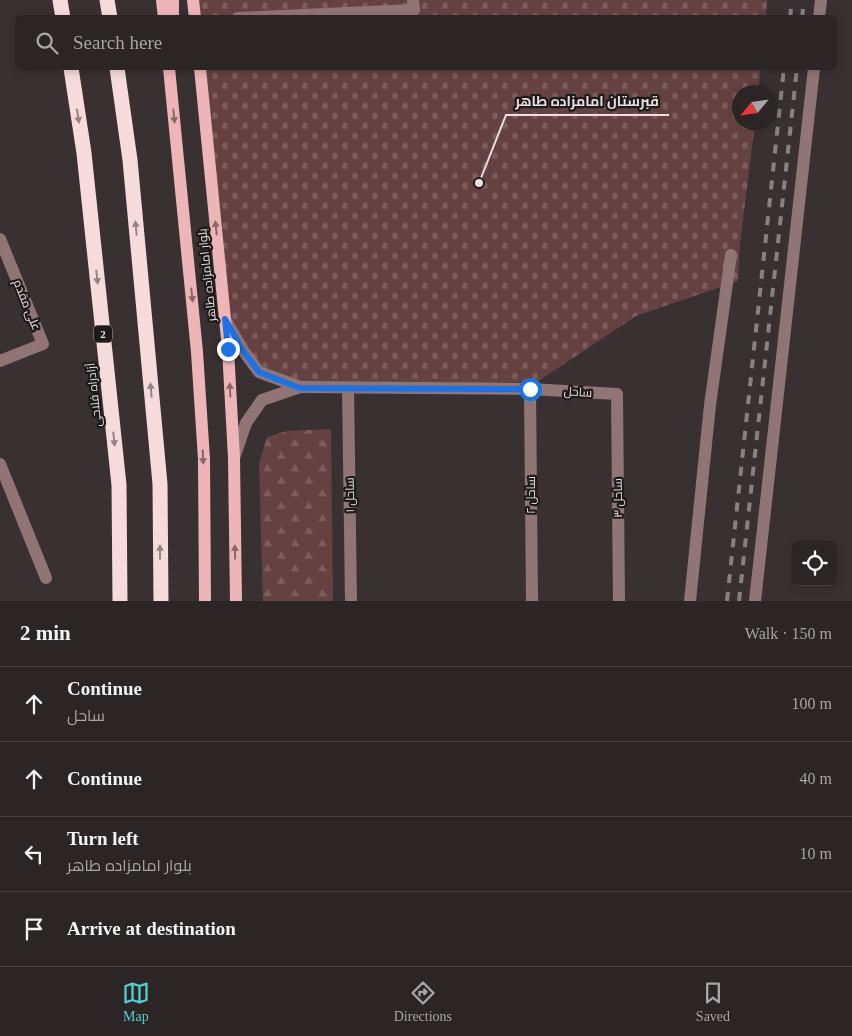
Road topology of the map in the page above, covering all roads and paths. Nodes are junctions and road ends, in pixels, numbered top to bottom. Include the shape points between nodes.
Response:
1 (60, 0) edge
2 (108, 0) edge
3 (162, 0) edge
4 (173, 0) edge
5 (193, 0) edge
6 (413, 0) edge
7 (821, 0) edge
8 (62, 15) edge
9 (110, 15) edge
10 (164, 15) edge
11 (173, 15) edge
12 (195, 15) edge
13 (304, 15) edge
14 (819, 15) edge
15 (71, 70) edge
16 (117, 70) edge
17 (169, 70) edge
18 (200, 70) edge
19 (814, 70) edge
20 (0, 239) edge
21 (732, 255) dead end
22 (225, 319) junction
23 (0, 361) edge
24 (300, 388) junction
25 (348, 388) junction
26 (530, 389) junction
27 (617, 394) joint
28 (234, 458) junction
29 (0, 464) edge
30 (46, 578) dead end
31 (120, 601) edge
32 (160, 601) edge
33 (205, 601) edge
34 (236, 601) edge
35 (352, 601) edge
36 (532, 601) edge
37 (619, 601) edge
38 (690, 601) edge
39 (755, 601) edge

1 - 8 highway
2 - 9 highway
3 - 10 main road
4 - 11 main road
5 - 12 main road
6 - 13 street via 414,10
7 - 14 street
15 -> 31 highway, آزادراه فلاحی / 2 via 84,153 119,486
32 -> 16 highway via 160,484 130,160
17 -> 33 main road, بلوار امامزاده طاهر via 197,352 204,459
22 -> 18 main road, بلوار امامزاده طاهر
19 - 39 street
20 - 23 street, علی مقدم via 43,344
21 - 38 street via 710,404
22 - 24 street via 259,372
28 -> 22 main road, بلوار امامزاده طاهر
24 - 25 street, ساحل
24 - 28 street via 262,400 246,422
25 - 26 street, ساحل
25 - 35 street, ساحل ۱
26 - 27 street, ساحل
26 - 36 street, ساحل ۲
27 - 37 street, ساحل ۳
34 -> 28 main road, بلوار امامزاده طاهر
29 - 30 street

